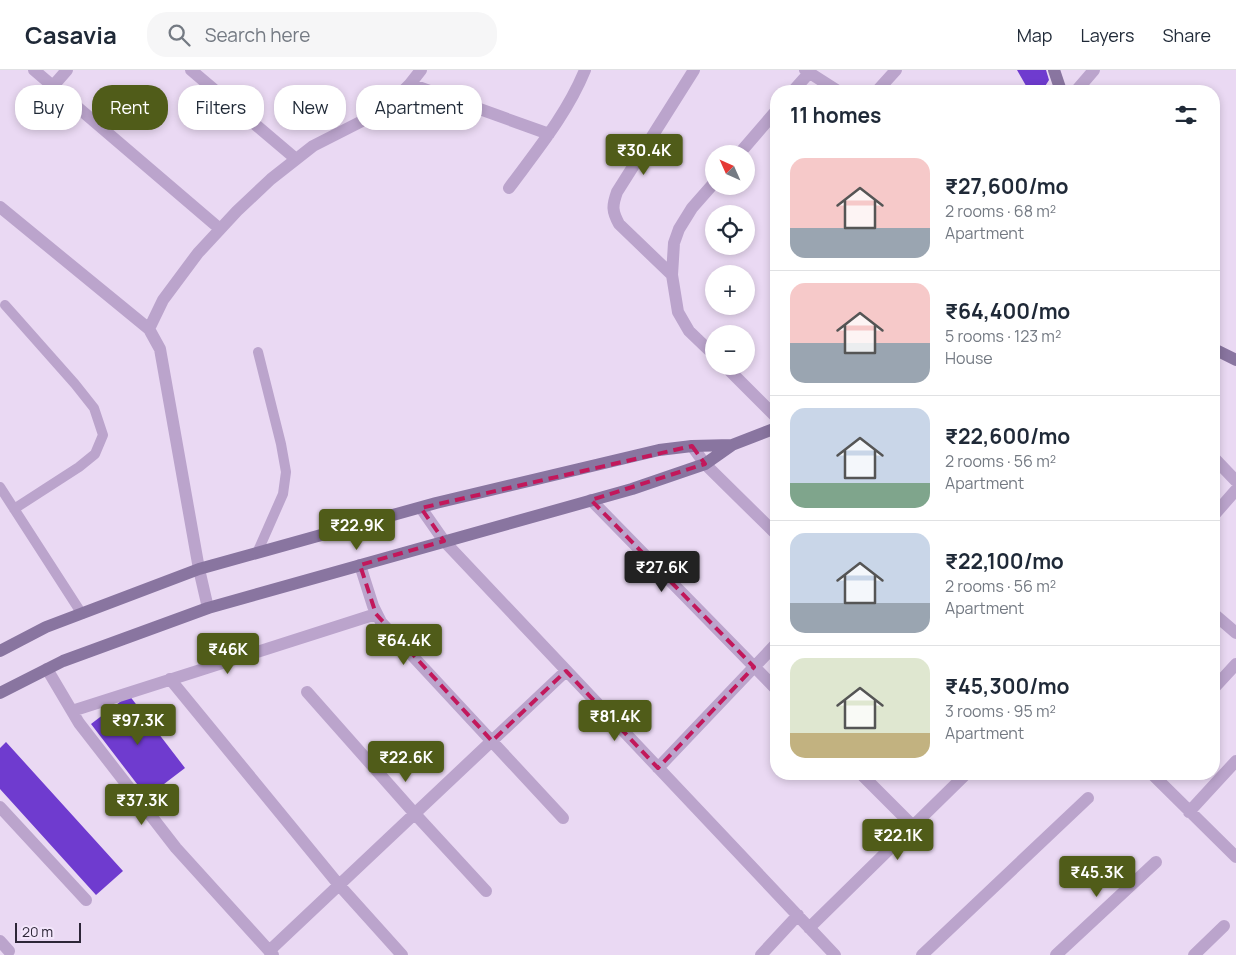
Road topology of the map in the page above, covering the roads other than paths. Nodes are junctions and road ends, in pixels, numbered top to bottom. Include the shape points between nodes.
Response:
1 (34, 70) edge
2 (67, 70) edge
3 (421, 70) edge
4 (585, 70) edge
5 (694, 70) edge
6 (896, 70) edge
7 (1054, 70) edge
8 (1094, 70) edge
9 (807, 71) edge
10 (197, 72) edge
11 (410, 84) junction
12 (52, 85) edge
13 (54, 85) edge
14 (798, 85) edge
15 (829, 85) edge
16 (882, 85) edge
17 (1059, 85) edge
18 (1081, 85) edge
19 (82, 111) edge
20 (770, 118) edge
21 (549, 134) junction
22 (747, 145) edge
23 (296, 159) junction
24 (509, 188) dead end
25 (705, 193) edge
26 (0, 207) edge
27 (220, 229) junction
28 (672, 275) junction
29 (5, 305) dead end
30 (149, 329) junction
31 (705, 346) edge
32 (258, 352) dead end
33 (1220, 352) edge
34 (1236, 360) edge
35 (734, 375) edge
36 (770, 411) edge
37 (770, 430) edge
38 (732, 445) junction
39 (692, 446) junction
40 (705, 464) junction
41 (1220, 464) edge
42 (1236, 481) edge
43 (0, 487) edge
44 (1236, 490) edge
45 (591, 500) junction
46 (420, 508) junction
47 (1220, 508) edge
48 (14, 510) junction
49 (770, 528) edge
50 (444, 541) junction
51 (257, 553) junction
52 (360, 565) junction
53 (199, 569) junction
54 (208, 608) junction
55 (82, 614) junction
56 (376, 614) junction
57 (1220, 619) edge
58 (1236, 632) edge
59 (770, 650) edge
60 (0, 651) edge
61 (1236, 664) edge
62 (754, 667) junction
63 (47, 669) junction
64 (566, 671) junction
65 (170, 679) junction
66 (1220, 681) edge
67 (770, 683) edge
68 (307, 692) dead end
69 (0, 693) edge
70 (72, 710) junction
71 (492, 741) junction
72 (1236, 762) edge
73 (658, 768) junction
74 (1220, 779) edge
75 (867, 780) edge
76 (960, 780) edge
77 (1158, 780) edge
78 (1219, 780) edge
79 (1088, 798) dead end
80 (0, 807) edge
81 (1190, 812) junction
82 (415, 814) junction
83 (563, 818) dead end
84 (913, 826) junction
85 (1236, 858) edge
86 (1156, 862) dead end
87 (339, 885) junction
88 (486, 891) dead end
89 (86, 900) dead end
90 (798, 915) junction
91 (1224, 926) dead end
92 (810, 928) junction
93 (272, 953) edge
94 (402, 955) edge
95 (761, 955) edge
96 (835, 955) edge
97 (922, 955) edge
98 (1056, 955) edge
99 (1194, 955) edge

1 - 12 street
2 - 13 street
3 - 11 street
4 - 21 street
5 - 28 street via 613,203 613,214 619,224
6 - 16 street
7 - 17 street
8 - 18 street
9 - 14 street
9 - 15 street
10 - 23 street
11 - 21 street
11 - 23 street via 372,116 313,146
19 - 27 street
20 - 22 street
21 - 24 street
23 - 27 street
25 - 28 street via 679,229 674,243
26 - 30 street
27 - 30 street via 163,300
28 - 31 street via 678,312 689,331
29 - 48 lane via 94,408 103,435 95,454
30 - 53 street via 160,349
32 - 51 lane via 286,472 283,494
33 - 34 street
35 - 36 street
37 - 38 street
38 - 39 street
38 - 40 street
39 - 40 street
39 - 46 street via 659,450
40 - 45 street
40 - 49 street
41 - 42 street
43 - 48 lane
44 - 47 street
45 - 50 street
45 - 62 street
46 - 50 street
46 - 51 street
48 - 55 lane
50 - 52 street
50 - 64 street
51 - 53 street
52 - 54 street
52 - 56 street
53 - 54 street
53 - 55 street
54 - 63 street
55 - 60 street via 46,627
56 - 65 street
56 - 71 street
57 - 58 street
59 - 62 street
61 - 66 street
62 - 67 street
62 - 73 street
63 - 69 street
63 - 70 street
64 - 71 street
64 - 73 street
65 - 70 street
65 - 87 street
68 - 82 street
70 - 93 street via 176,848
71 - 82 street
71 - 83 street
72 - 74 street
73 - 90 street
75 - 84 street
76 - 84 street
77 - 81 street
78 - 81 street
79 - 97 street
80 - 89 street
81 - 85 street
82 - 87 street
82 - 88 street
84 - 92 street
86 - 98 street
87 - 93 street
87 - 94 street
90 - 92 street
90 - 95 street
91 - 99 street
92 - 96 street

